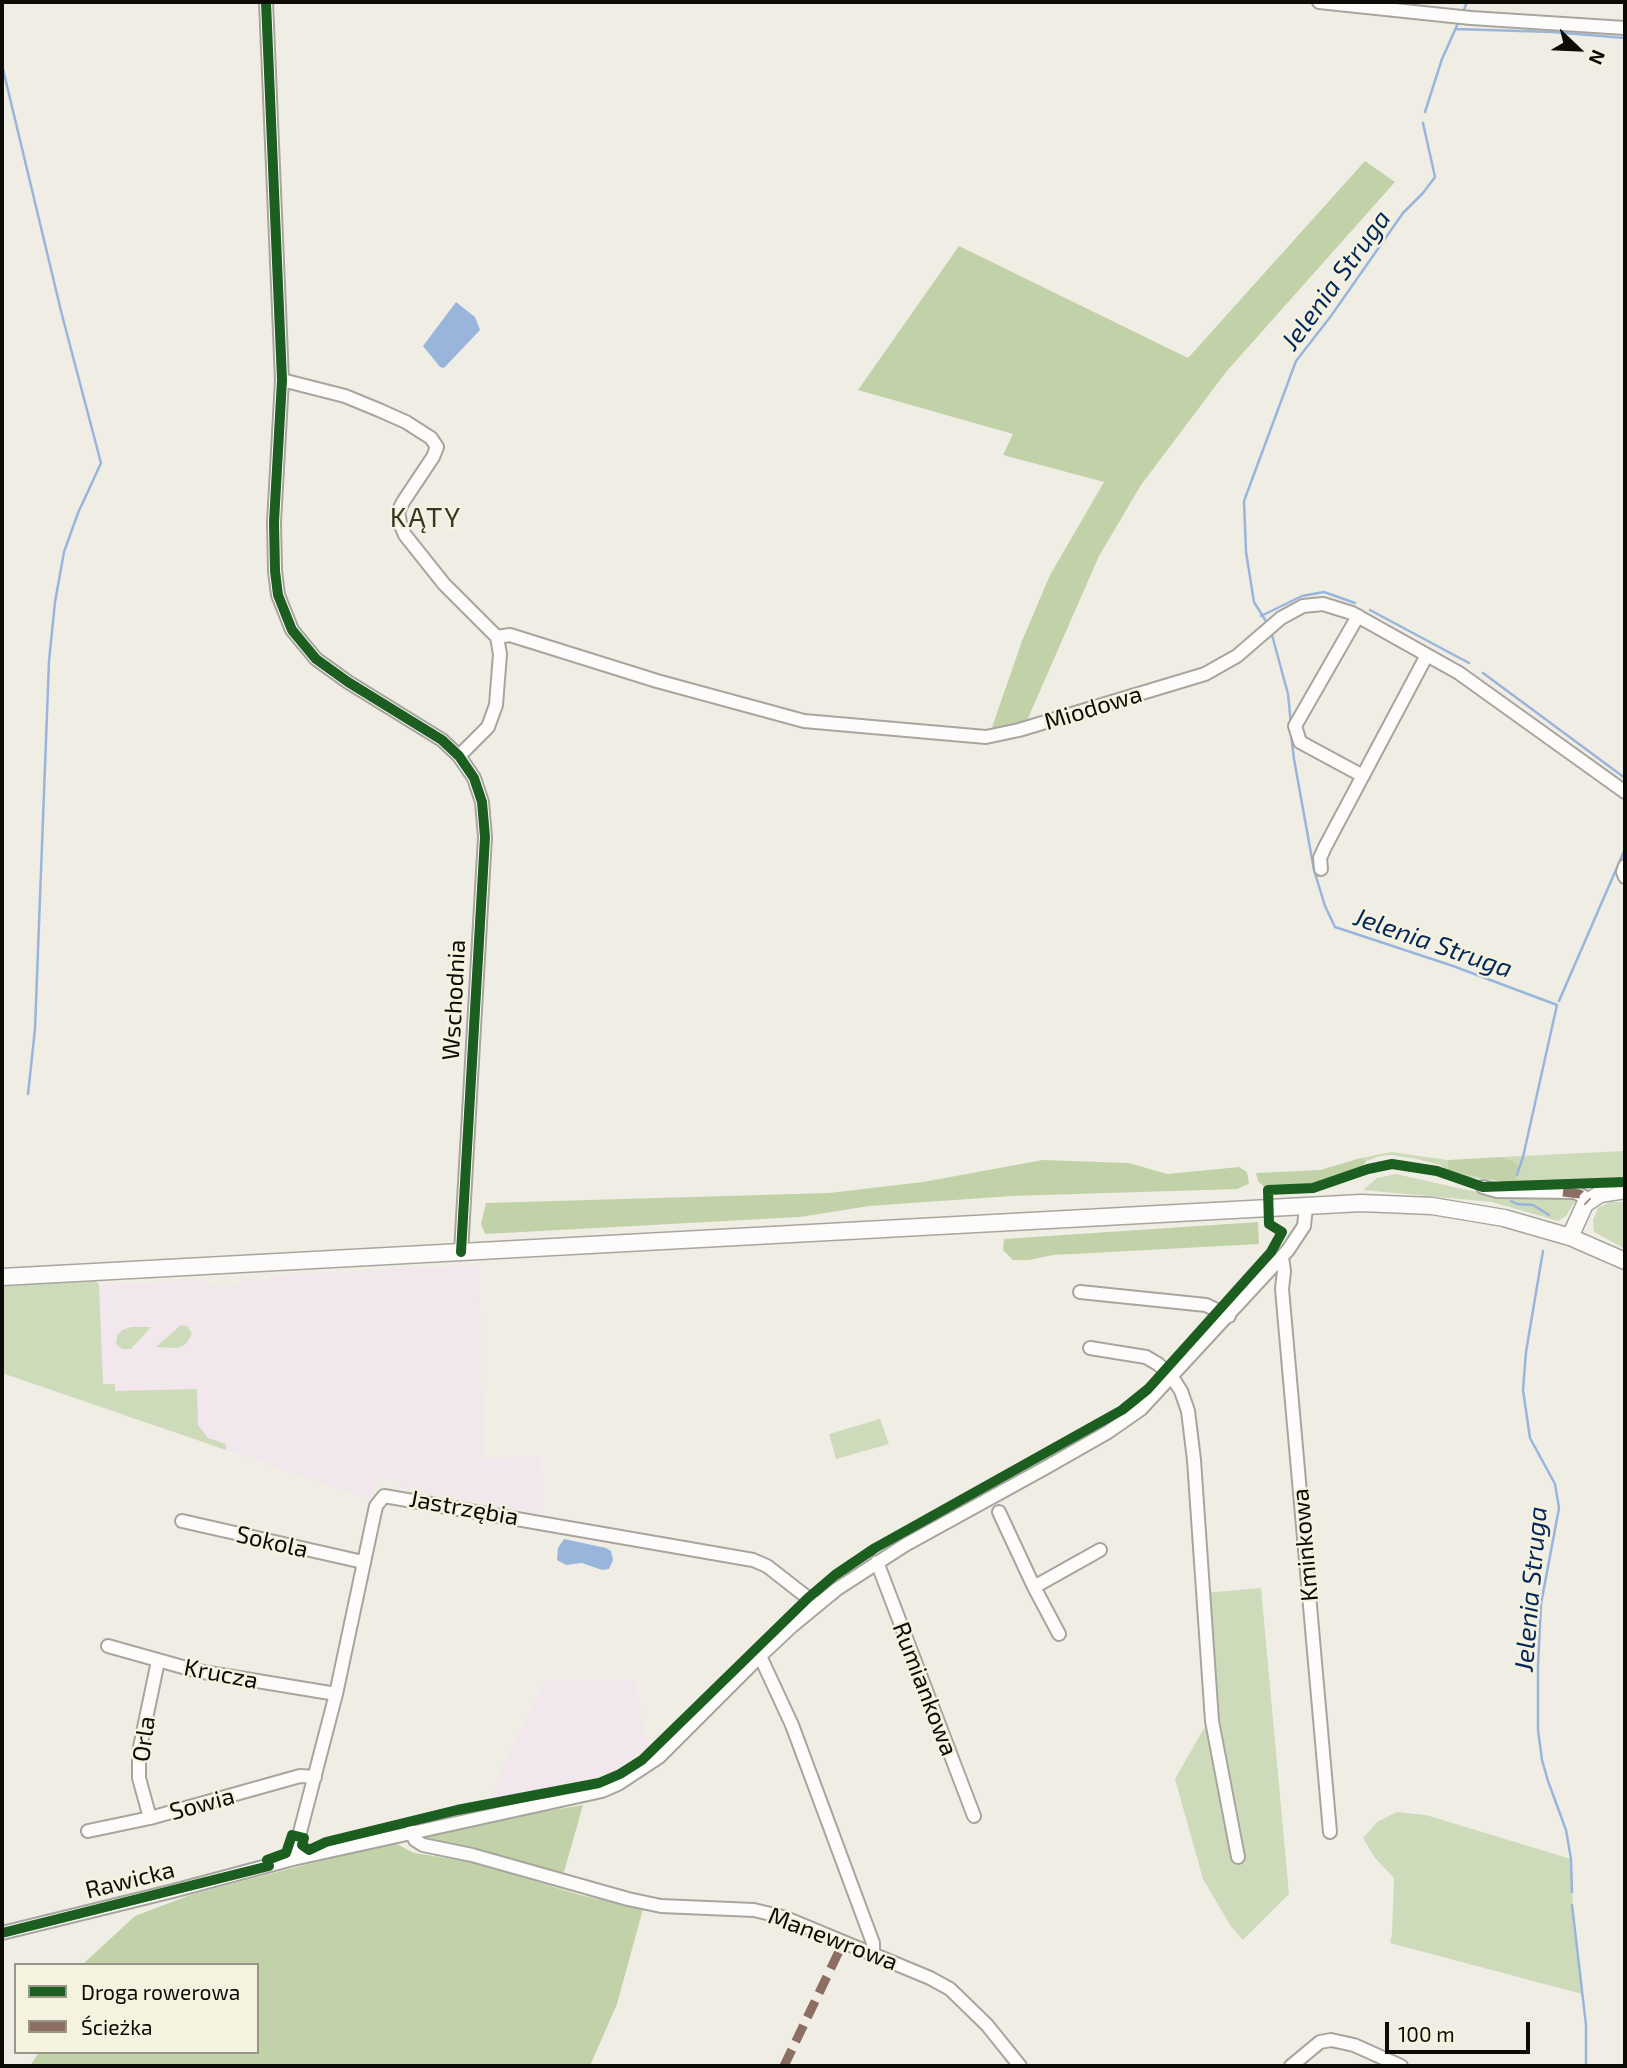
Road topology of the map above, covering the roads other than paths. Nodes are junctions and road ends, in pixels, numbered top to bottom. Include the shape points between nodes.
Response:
1 (266, 2) edge
2 (1319, 2) edge
3 (1625, 28) edge
4 (282, 380) junction
5 (1358, 616) junction
6 (497, 637) junction
7 (1427, 655) junction
8 (459, 756) junction
9 (1363, 776) junction
10 (1625, 792) edge
11 (1625, 866) edge
12 (1321, 869) dead end
13 (1625, 877) edge
14 (1483, 1187) dead end
15 (1625, 1190) edge
16 (1588, 1202) junction
17 (1306, 1207) junction
18 (1570, 1237) junction
19 (461, 1252) junction
20 (1282, 1257) junction
21 (1625, 1261) edge
22 (2, 1277) edge
23 (1080, 1292) dead end
24 (1229, 1316) junction
25 (1090, 1348) dead end
26 (1172, 1377) junction
27 (999, 1512) dead end
28 (181, 1521) dead end
29 (1100, 1550) dead end
30 (363, 1562) junction
31 (877, 1563) junction
32 (1034, 1587) junction
33 (817, 1605) junction
34 (1059, 1634) dead end
35 (108, 1646) dead end
36 (760, 1656) junction
37 (158, 1661) junction
38 (336, 1694) junction
39 (315, 1777) junction
40 (974, 1816) dead end
41 (150, 1818) junction
42 (88, 1830) dead end
43 (411, 1831) junction
44 (1330, 1832) dead end
45 (1238, 1857) dead end
46 (293, 1859) junction
47 (2, 1933) edge
48 (873, 1955) junction
49 (1014, 2062) edge
50 (1030, 2066) edge
51 (1291, 2066) edge
52 (1401, 2066) edge

1 - 4 street
2 - 3 street
4 - 6 street via 345,396 406,422 430,438 437,447 398,512 400,523 444,584
4 - 8 street via 274,522 275,571 284,614 316,659 442,740
5 - 6 street, Miodowa via 1324,604 1303,606 1205,674 986,737 804,721 510,635
5 - 7 street, Miodowa
5 - 9 street via 1295,726 1300,742
6 - 8 street via 498,695 493,715 482,735
7 - 9 street
7 - 10 street, Miodowa
8 - 19 street, Wschodnia via 474,778 485,829
9 - 12 street via 1320,858
11 - 13 street
14 - 16 street via 1575,1192
15 - 16 main road via 1600,1194
16 - 18 main road
17 - 18 main road via 1360,1203 1432,1206 1504,1218
17 - 19 main road
17 - 20 street, Rawicka via 1301,1233
18 - 21 main road
19 - 22 main road
20 - 24 street, Rawicka
20 - 44 street, Kminkowa
23 - 24 street via 1206,1305
24 - 26 street, Rawicka
25 - 26 street via 1146,1357
26 - 31 street, Rawicka via 1141,1409 1108,1432
26 - 45 street via 1181,1391 1189,1423 1212,1721
27 - 32 street
28 - 30 street, Sokola
29 - 32 street
30 - 33 street, Jastrzębia via 376,1506 389,1495 754,1560
30 - 38 street, Jastrzębia
31 - 33 street, Rawicka
31 - 40 street, Rumiankowa
32 - 34 street
33 - 36 street, Rawicka
35 - 37 street, Krucza
36 - 43 street, Rawicka via 659,1757 618,1784
36 - 48 street via 792,1725 873,1943
37 - 38 street, Krucza
37 - 41 street, Orla via 139,1752 139,1778
38 - 39 street, Jastrzębia
39 - 41 street, Sowia via 300,1776
39 - 46 street, Jastrzębia
41 - 42 street, Sowia
43 - 46 street, Rawicka
43 - 48 street, Manewrowa via 423,1845 628,1899 661,1906 776,1914
46 - 47 street, Rawicka
48 - 49 street, Manewrowa via 950,1989 987,2025
49 - 50 street
51 - 52 street via 1320,2042 1331,2040

